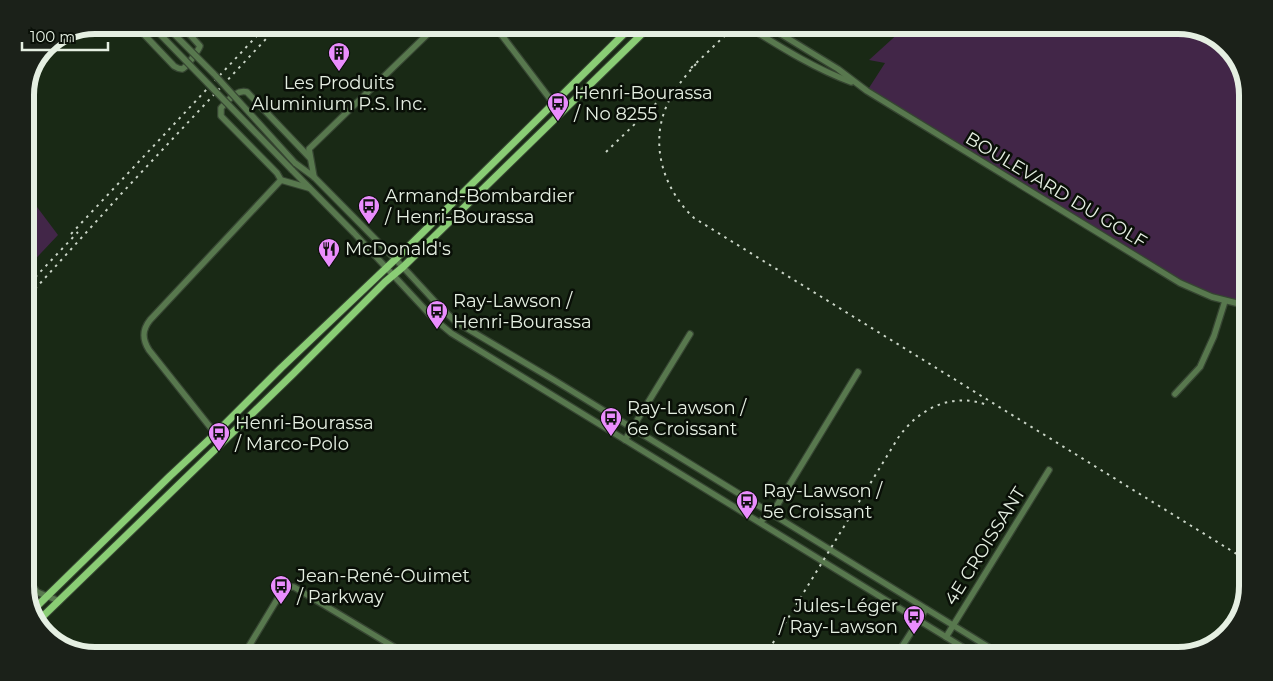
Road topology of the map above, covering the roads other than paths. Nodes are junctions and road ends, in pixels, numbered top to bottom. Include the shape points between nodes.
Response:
1 (143, 34) edge
2 (159, 34) edge
3 (174, 34) edge
4 (189, 34) edge
5 (428, 34) edge
6 (501, 34) edge
7 (624, 34) edge
8 (642, 34) edge
9 (760, 34) edge
10 (781, 34) edge
11 (855, 84) junction
12 (552, 104) junction
13 (560, 112) junction
14 (310, 158) junction
15 (293, 167) junction
16 (314, 177) junction
17 (281, 180) junction
18 (309, 188) junction
19 (395, 259) junction
20 (386, 267) junction
21 (403, 267) junction
22 (392, 276) junction
23 (1225, 301) junction
24 (1239, 304) edge
25 (690, 334) dead end
26 (858, 372) dead end
27 (1175, 394) dead end
28 (612, 416) junction
29 (605, 428) junction
30 (632, 428) junction
31 (215, 434) junction
32 (625, 440) junction
33 (222, 442) junction
34 (1049, 470) dead end
35 (769, 513) junction
36 (760, 522) junction
37 (34, 587) edge
38 (47, 597) junction
39 (58, 601) junction
40 (37, 606) edge
41 (926, 608) junction
42 (42, 617) edge
43 (918, 620) junction
44 (953, 625) junction
45 (946, 637) junction
46 (248, 647) edge
47 (394, 647) edge
48 (902, 647) edge
49 (963, 647) edge
50 (988, 647) edge

1 - 4 street via 179,69 184,68 200,46
2 - 15 street, bridge
3 - 15 street, bridge via 214,74
5 - 14 street via 310,149
6 - 12 street
7 - 12 main road
8 - 13 main road
9 - 11 street, BOULEVARD DU GOLF via 796,56
10 - 11 street, BOULEVARD DU GOLF via 838,69
11 - 23 street, BOULEVARD DU GOLF via 1180,283
12 - 13 street
12 - 19 main road
13 - 21 main road
14 - 16 street
14 - 17 street via 247,92 238,92 221,108 221,116
15 - 16 street
15 - 18 street
16 - 19 street
17 - 18 street
17 - 31 street via 150,320 143,332 149,350
18 - 20 street
19 - 20 main road
19 - 21 street
20 - 22 street
20 - 31 main road
21 - 22 main road
21 - 28 street via 456,322
22 - 29 street via 451,333
22 - 33 main road
23 - 24 street, BOULEVARD DU GOLF
23 - 27 street via 1200,367
25 - 30 street
26 - 35 street via 776,507
28 - 29 street
28 - 30 street
29 - 32 street
30 - 32 street
30 - 35 street
31 - 33 street
31 - 38 main road
32 - 36 street
33 - 39 main road
34 - 44 street, 4E CROISSANT
35 - 36 street
35 - 41 street
36 - 43 street
37 - 38 street
38 - 39 street
38 - 40 main road
39 - 42 main road
41 - 43 street
41 - 44 street
43 - 45 street
43 - 48 street
44 - 45 street, 4E CROISSANT
44 - 50 street
45 - 49 street
46 - 47 street via 281,593 289,587

